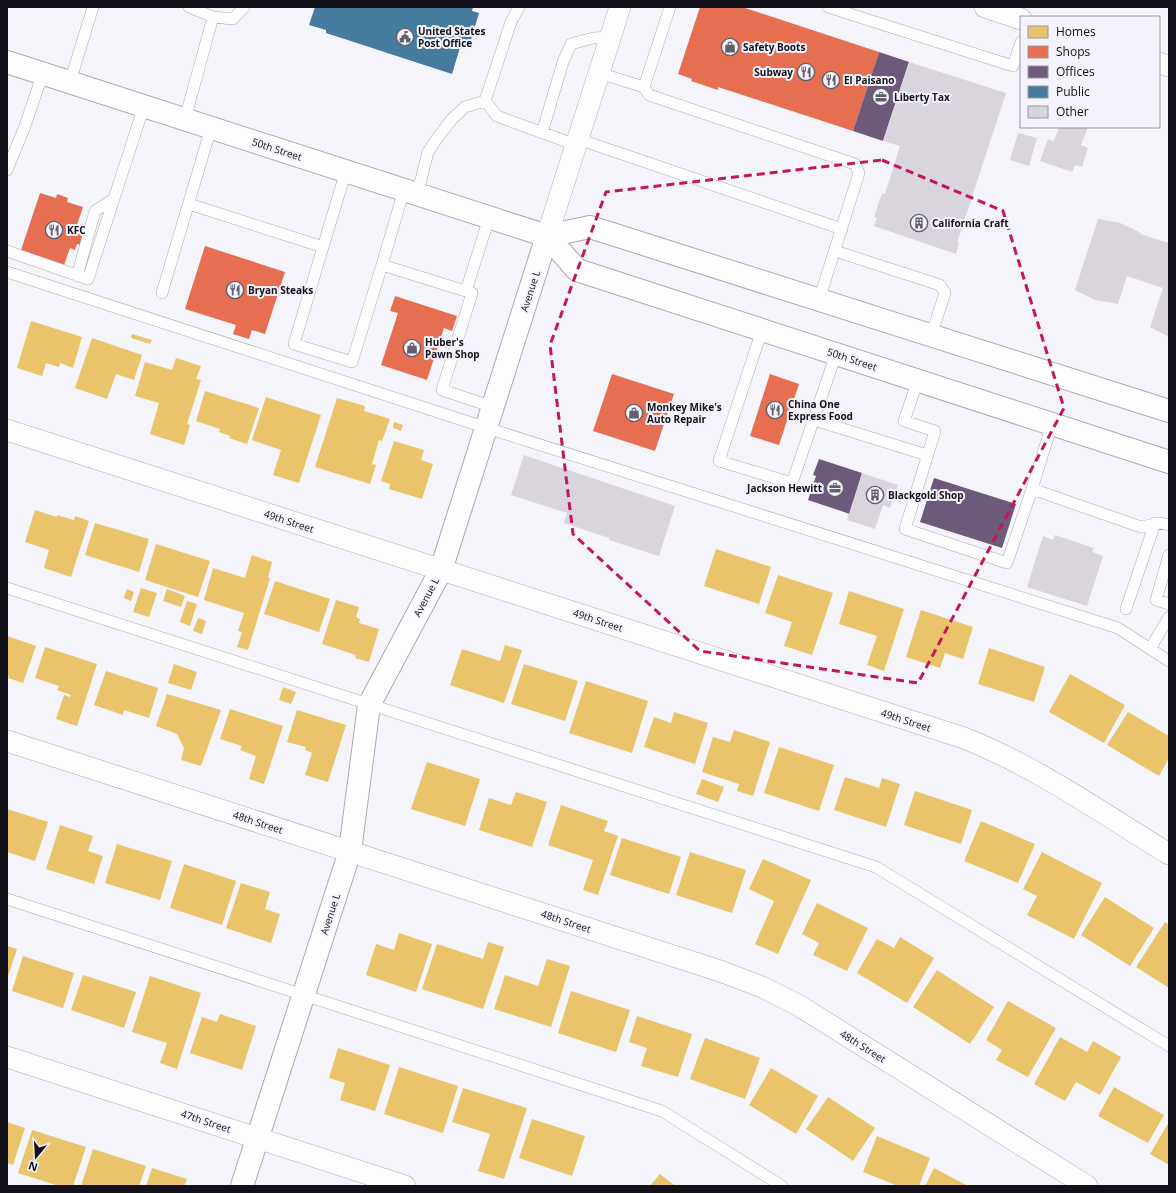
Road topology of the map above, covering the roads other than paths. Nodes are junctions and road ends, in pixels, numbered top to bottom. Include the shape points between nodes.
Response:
1 (93, 7) edge
2 (189, 7) edge
3 (244, 7) edge
4 (519, 7) edge
5 (620, 7) edge
6 (670, 7) edge
7 (828, 7) edge
8 (985, 7) edge
9 (213, 16) junction
10 (1020, 19) edge
11 (610, 37) junction
12 (1020, 45) edge
13 (7, 62) edge
14 (42, 73) junction
15 (599, 73) junction
16 (70, 82) junction
17 (644, 87) junction
18 (485, 101) junction
19 (144, 106) junction
20 (185, 119) junction
21 (211, 128) junction
22 (542, 133) junction
23 (577, 142) junction
24 (7, 170) edge
25 (346, 172) junction
26 (411, 192) junction
27 (189, 204) junction
28 (489, 218) junction
29 (842, 229) junction
30 (547, 236) junction
31 (323, 247) junction
32 (7, 251) edge
33 (835, 251) junction
34 (382, 264) junction
35 (7, 272) edge
36 (466, 291) junction
37 (162, 294) dead end
38 (819, 300) junction
39 (762, 330) junction
40 (931, 336) junction
41 (836, 354) junction
42 (918, 380) junction
43 (493, 407) junction
44 (1169, 412) edge
45 (814, 420) junction
46 (1052, 424) junction
47 (487, 428) junction
48 (7, 430) edge
49 (927, 455) junction
50 (1169, 462) edge
51 (1032, 489) junction
52 (1165, 522) edge
53 (1169, 555) edge
54 (441, 570) junction
55 (7, 588) edge
56 (1169, 604) edge
57 (1126, 609) dead end
58 (1169, 617) edge
59 (1150, 649) junction
60 (1169, 661) edge
61 (369, 706) junction
62 (7, 741) edge
63 (350, 851) junction
64 (1169, 854) edge
65 (7, 899) edge
66 (304, 994) junction
67 (1169, 1046) edge
68 (7, 1057) edge
69 (258, 1138) junction
70 (242, 1186) edge
71 (405, 1186) edge
72 (782, 1186) edge
73 (1087, 1186) edge

1 - 16 lane
2 - 9 lane
3 - 9 lane via 233,20
4 - 18 lane via 511,22
5 - 11 street, Avenue L
6 - 17 lane
7 - 12 lane via 1013,66
8 - 10 street
9 - 20 lane
11 - 15 street, Avenue L
11 - 22 lane via 593,38 571,44 563,62
13 - 14 main road, 50th Street
14 - 16 main road, 50th Street
14 - 24 lane
15 - 17 lane
15 - 23 street, Avenue L
16 - 19 main road, 50th Street
17 - 29 lane via 649,95 855,164 859,174
18 - 22 lane via 497,116
18 - 26 lane via 465,107 452,119 428,152
19 - 20 main road, 50th Street
19 - 32 lane via 88,279
20 - 21 main road, 50th Street
21 - 25 main road, 50th Street
21 - 27 lane
22 - 23 lane
23 - 29 lane
23 - 30 street, Avenue L
25 - 26 main road, 50th Street
25 - 31 lane
26 - 28 main road, 50th Street
26 - 34 lane
27 - 31 lane
27 - 37 lane
28 - 30 main road, 50th Street
28 - 36 lane
29 - 33 lane
30 - 38 main road, 50th Street via 590,227
30 - 39 main road, 50th Street via 577,270
30 - 43 main road, Avenue L
31 - 34 lane via 294,344 352,362
33 - 38 lane
33 - 40 lane via 940,285 945,293
34 - 36 lane
35 - 47 lane
36 - 43 lane via 472,293 442,390
38 - 40 main road, 50th Street
39 - 41 main road, 50th Street
39 - 45 lane via 719,461 792,483
40 - 44 main road, 50th Street
41 - 42 main road, 50th Street
41 - 45 lane
42 - 46 main road, 50th Street
42 - 49 lane via 904,421 934,431
43 - 47 main road, Avenue L
45 - 49 lane
46 - 50 main road, 50th Street
46 - 51 lane
47 - 54 main road, Avenue L
47 - 59 lane via 1118,628
48 - 54 street, 49th Street
49 - 51 lane via 905,529 1007,564
51 - 52 lane via 1141,527
52 - 57 lane
53 - 56 lane via 1156,600
54 - 61 main road, Avenue L
54 - 64 street, 49th Street via 970,740 1038,774
55 - 61 lane
58 - 59 lane
59 - 60 lane
61 - 63 main road, Avenue L
61 - 67 lane via 876,867
62 - 63 street, 48th Street
63 - 66 main road, Avenue L
63 - 73 street, 48th Street via 713,968 762,987 798,1005
65 - 66 lane
66 - 69 main road, Avenue L
66 - 72 lane via 662,1111
68 - 69 street, 47th Street
69 - 70 main road, Avenue L
69 - 71 street, 47th Street

